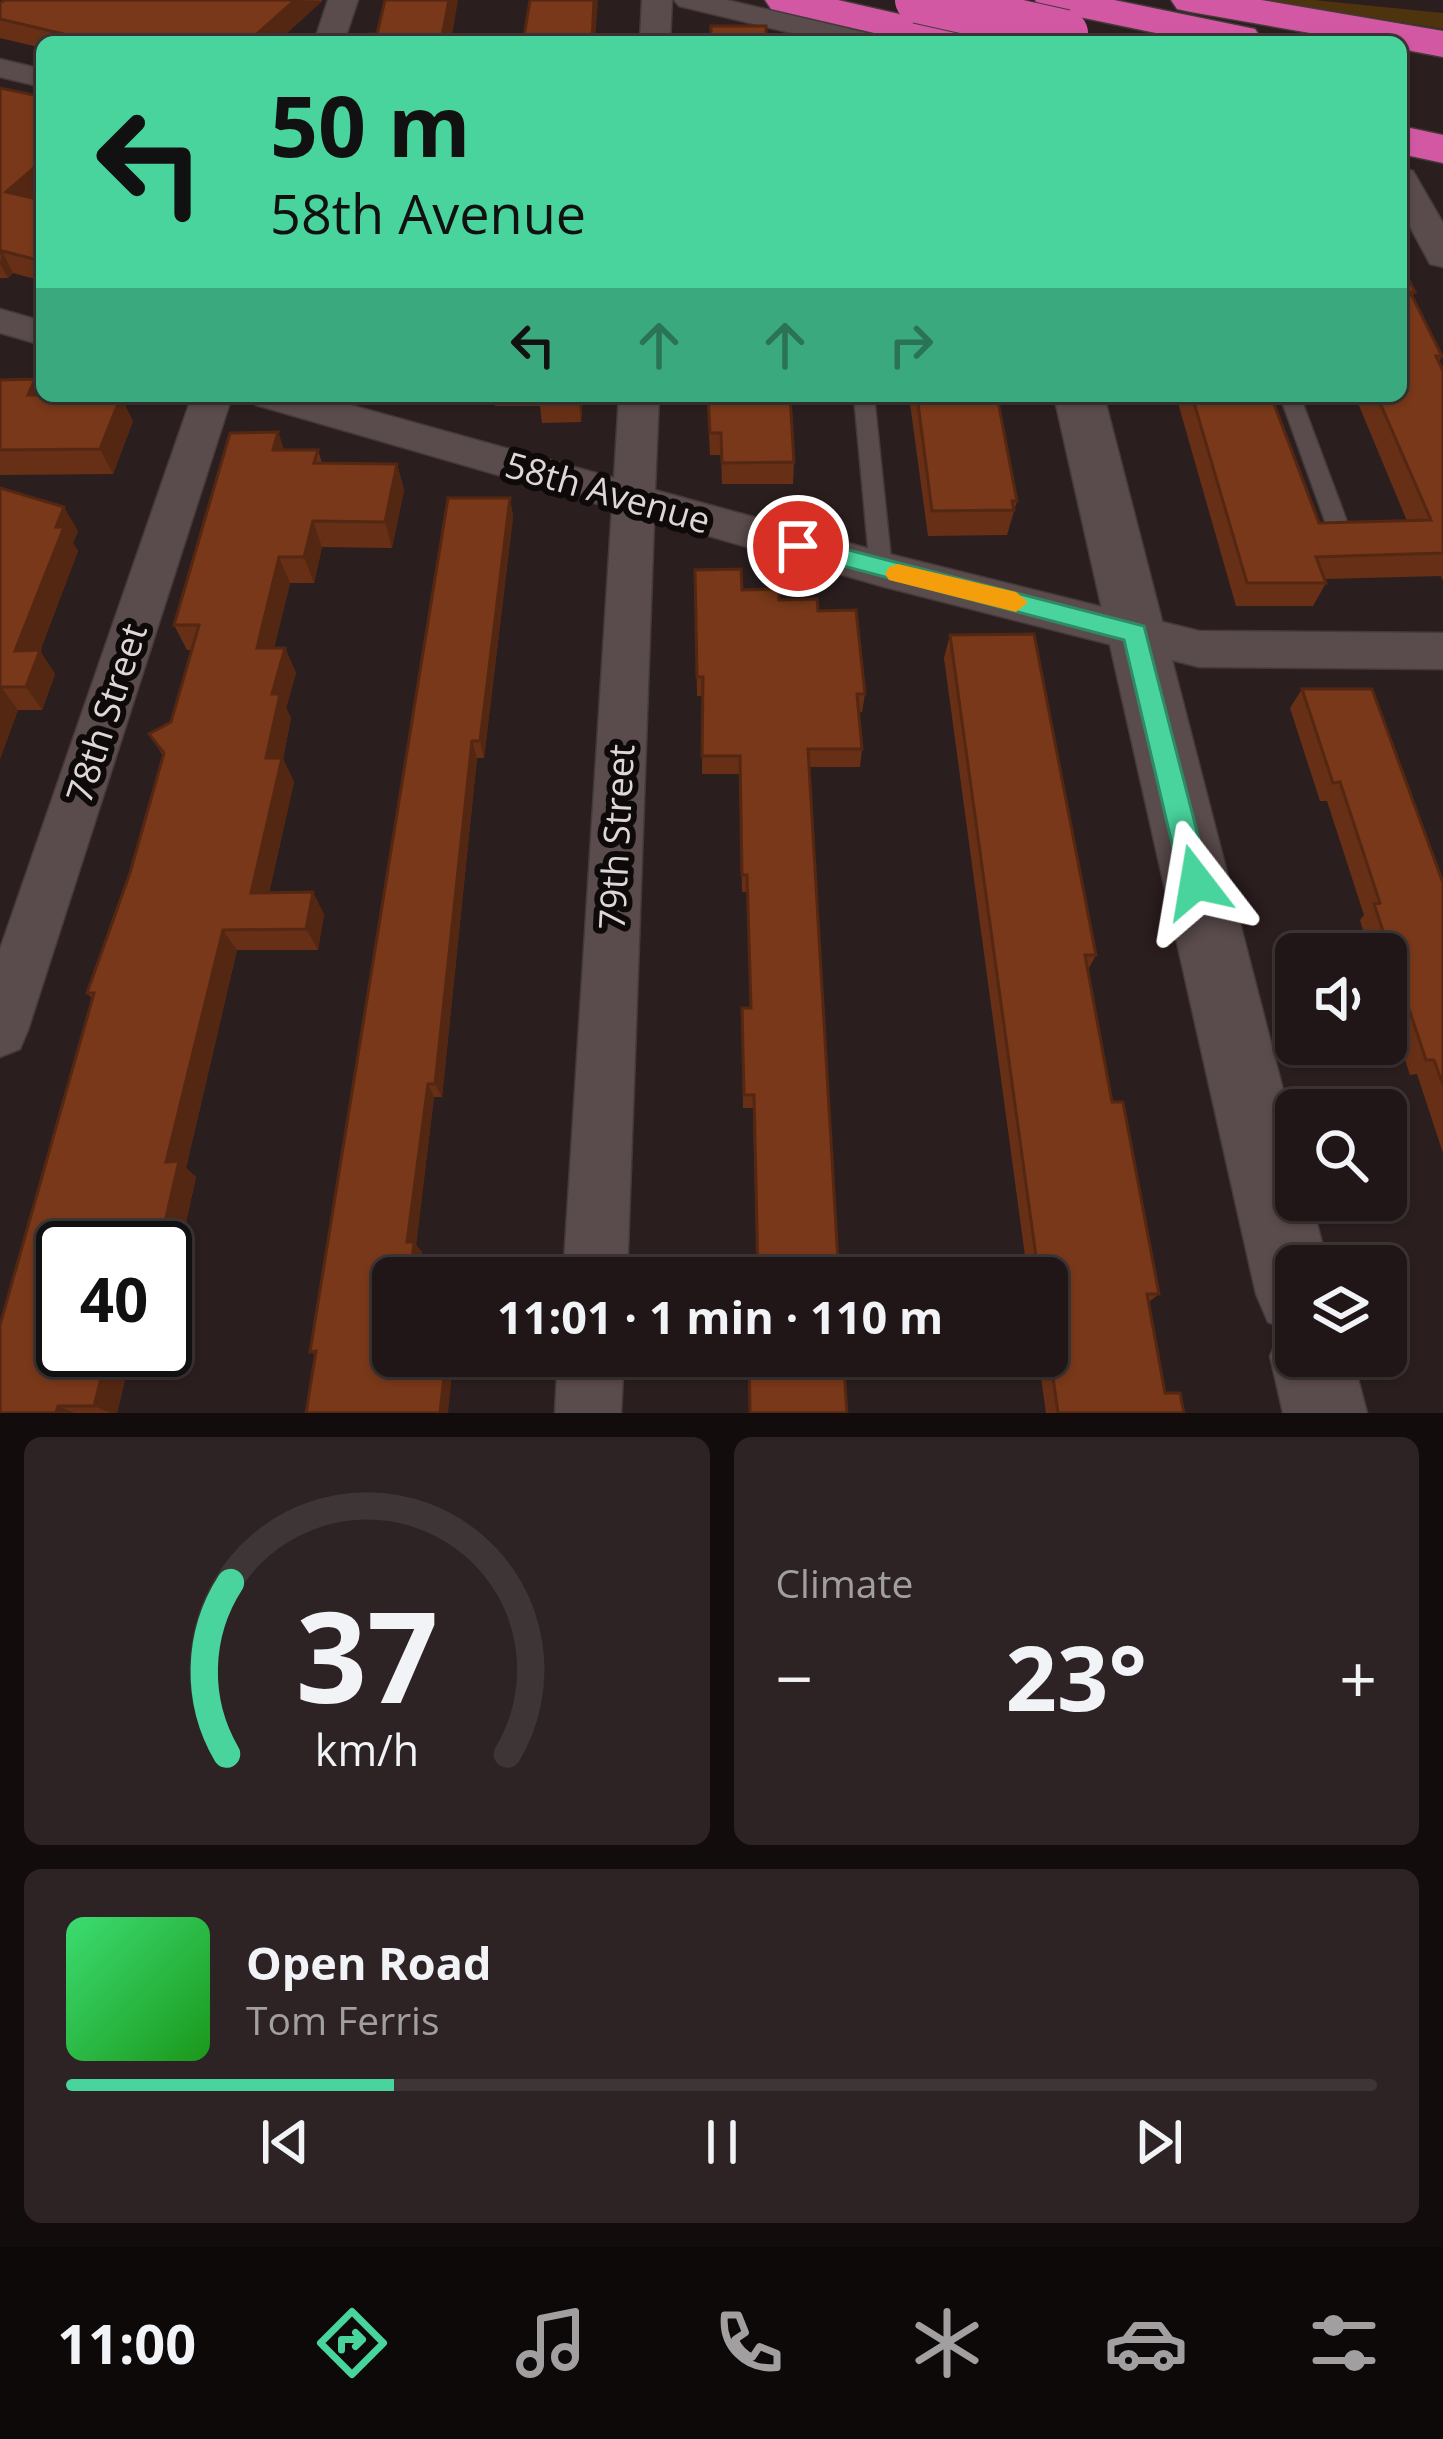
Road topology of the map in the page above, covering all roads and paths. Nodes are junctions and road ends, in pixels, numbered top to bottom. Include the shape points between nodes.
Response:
1 (343, 0) edge
2 (657, 0) edge
3 (689, 0) edge
4 (785, 0) edge
5 (980, 0) edge
6 (1191, 0) edge
7 (1058, 11) edge
8 (914, 14) edge
9 (330, 36) edge
10 (655, 36) edge
11 (842, 36) edge
12 (956, 36) edge
13 (989, 36) edge
14 (1098, 36) edge
15 (1222, 36) edge
16 (1397, 36) edge
17 (1407, 38) edge
18 (1443, 44) edge
19 (0, 68) edge
20 (36, 77) edge
21 (1407, 167) edge
22 (1443, 176) edge
23 (1407, 185) edge
24 (1433, 216) edge
25 (1443, 256) edge
26 (0, 322) edge
27 (36, 331) edge
28 (210, 402) edge
29 (291, 402) edge
30 (639, 402) edge
31 (865, 402) edge
32 (1080, 402) edge
33 (1292, 402) edge
34 (634, 499) junction
35 (1340, 535) edge
36 (880, 569) junction
37 (1135, 633) junction
38 (1443, 651) edge
39 (0, 1030) edge
40 (1284, 1245) edge
41 (596, 1257) edge
42 (590, 1377) edge
43 (1316, 1377) edge
44 (588, 1413) edge
45 (1325, 1413) edge

1 - 9 street
2 - 10 street
3 - 11 street
4 - 8 highway
5 - 13 street
6 - 16 highway
7 - 8 highway, bridge
7 - 14 highway
7 - 15 highway
8 - 12 highway
17 - 18 highway
19 - 20 street
21 - 22 street
23 - 24 street
24 - 25 street
26 - 27 street
28 - 39 street, 78th Street
29 - 34 street, 58th Avenue
30 - 34 street, 79th Street
31 - 36 lane
32 - 37 street
33 - 35 lane
34 - 36 street, 58th Avenue
34 - 41 street, 79th Street
36 - 37 street, 58th Avenue
37 - 38 street, 58th Avenue via 1199,650
37 - 40 street
42 - 44 street
43 - 45 street

